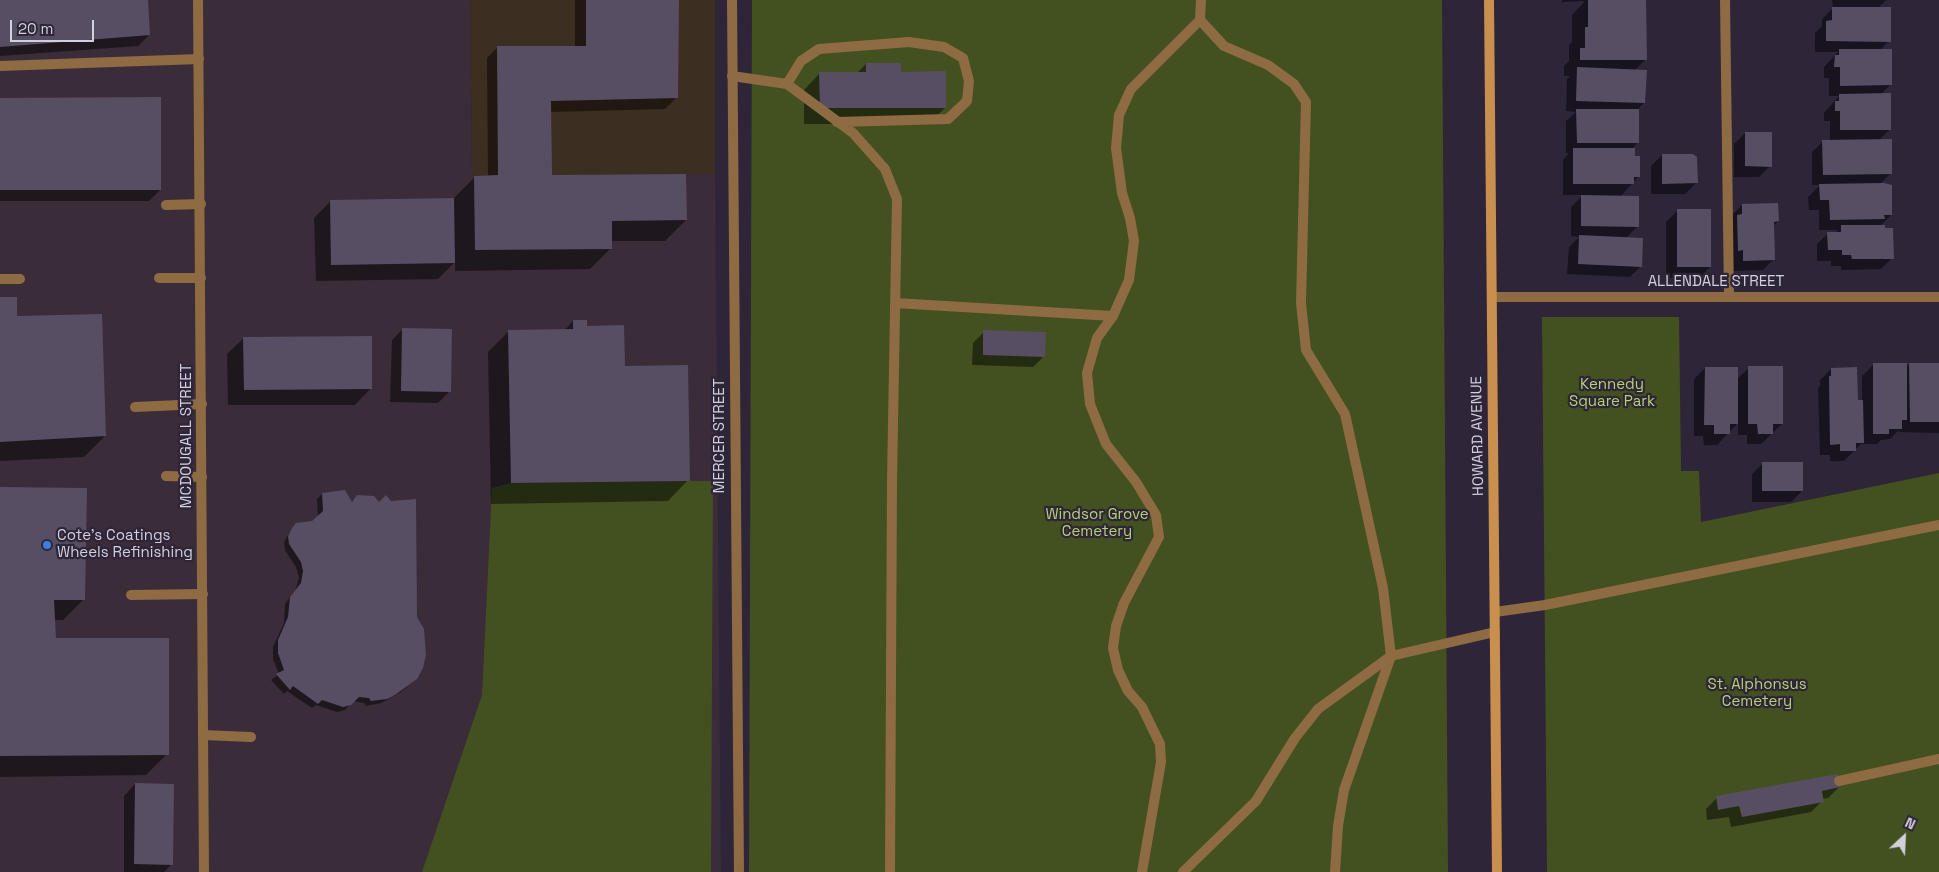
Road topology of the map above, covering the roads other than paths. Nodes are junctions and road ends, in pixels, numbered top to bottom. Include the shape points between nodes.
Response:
1 (198, 0) edge
2 (732, 0) edge
3 (1201, 0) edge
4 (1489, 0) edge
5 (1725, 0) edge
6 (1200, 20) junction
7 (199, 59) junction
8 (0, 66) edge
9 (732, 76) junction
10 (787, 84) junction
11 (837, 122) junction
12 (200, 204) junction
13 (166, 205) dead end
14 (159, 278) dead end
15 (201, 278) junction
16 (0, 279) edge
17 (20, 279) dead end
18 (1492, 296) junction
19 (1729, 297) junction
20 (1939, 297) edge
21 (895, 303) junction
22 (1113, 316) junction
23 (202, 404) junction
24 (135, 407) dead end
25 (166, 476) dead end
26 (202, 477) junction
27 (1939, 525) edge
28 (203, 594) junction
29 (130, 595) dead end
30 (1495, 612) junction
31 (1495, 632) junction
32 (1391, 656) junction
33 (203, 735) junction
34 (251, 737) dead end
35 (1939, 759) edge
36 (1839, 781) dead end
37 (204, 872) edge
38 (739, 872) edge
39 (890, 872) edge
40 (1142, 872) edge
41 (1183, 872) edge
42 (1335, 872) edge
43 (1497, 872) edge

1 - 7 street, MCDOUGALL STREET
2 - 9 street, MERCER STREET
3 - 6 street
4 - 18 main road, HOWARD AVENUE
5 - 19 street
6 - 22 street via 1132,89 1119,115 1116,148 1122,193 1134,241 1128,280
6 - 32 street via 1224,46 1268,64 1294,84 1306,102 1301,303 1306,350 1345,414 1383,588
7 - 8 street
7 - 12 street, MCDOUGALL STREET
9 - 10 street
9 - 38 street, MERCER STREET
10 - 11 street
10 - 11 street via 801,61 819,49 909,42 944,47 963,58 969,81 967,101 948,119
11 - 21 street via 853,133 885,169 897,199
12 - 13 street
12 - 15 street, MCDOUGALL STREET
14 - 15 street
15 - 23 street, MCDOUGALL STREET
16 - 17 street
18 - 19 street, ALLENDALE STREET
18 - 30 main road, HOWARD AVENUE
19 - 20 street, ALLENDALE STREET
21 - 22 street
21 - 39 street
22 - 40 street via 1097,338 1087,372 1090,404 1106,444 1156,514 1159,537 1124,603 1113,648 1118,670 1142,707 1160,744 1161,762
23 - 24 street
23 - 26 street, MCDOUGALL STREET
25 - 26 street
26 - 28 street, MCDOUGALL STREET
27 - 30 street via 1545,606
28 - 29 street
28 - 33 street, MCDOUGALL STREET
30 - 31 main road, HOWARD AVENUE
31 - 32 street
31 - 43 main road, HOWARD AVENUE
32 - 41 street via 1318,709 1295,738 1256,801
32 - 42 street via 1344,790
33 - 34 street
33 - 37 street, MCDOUGALL STREET
35 - 36 street

